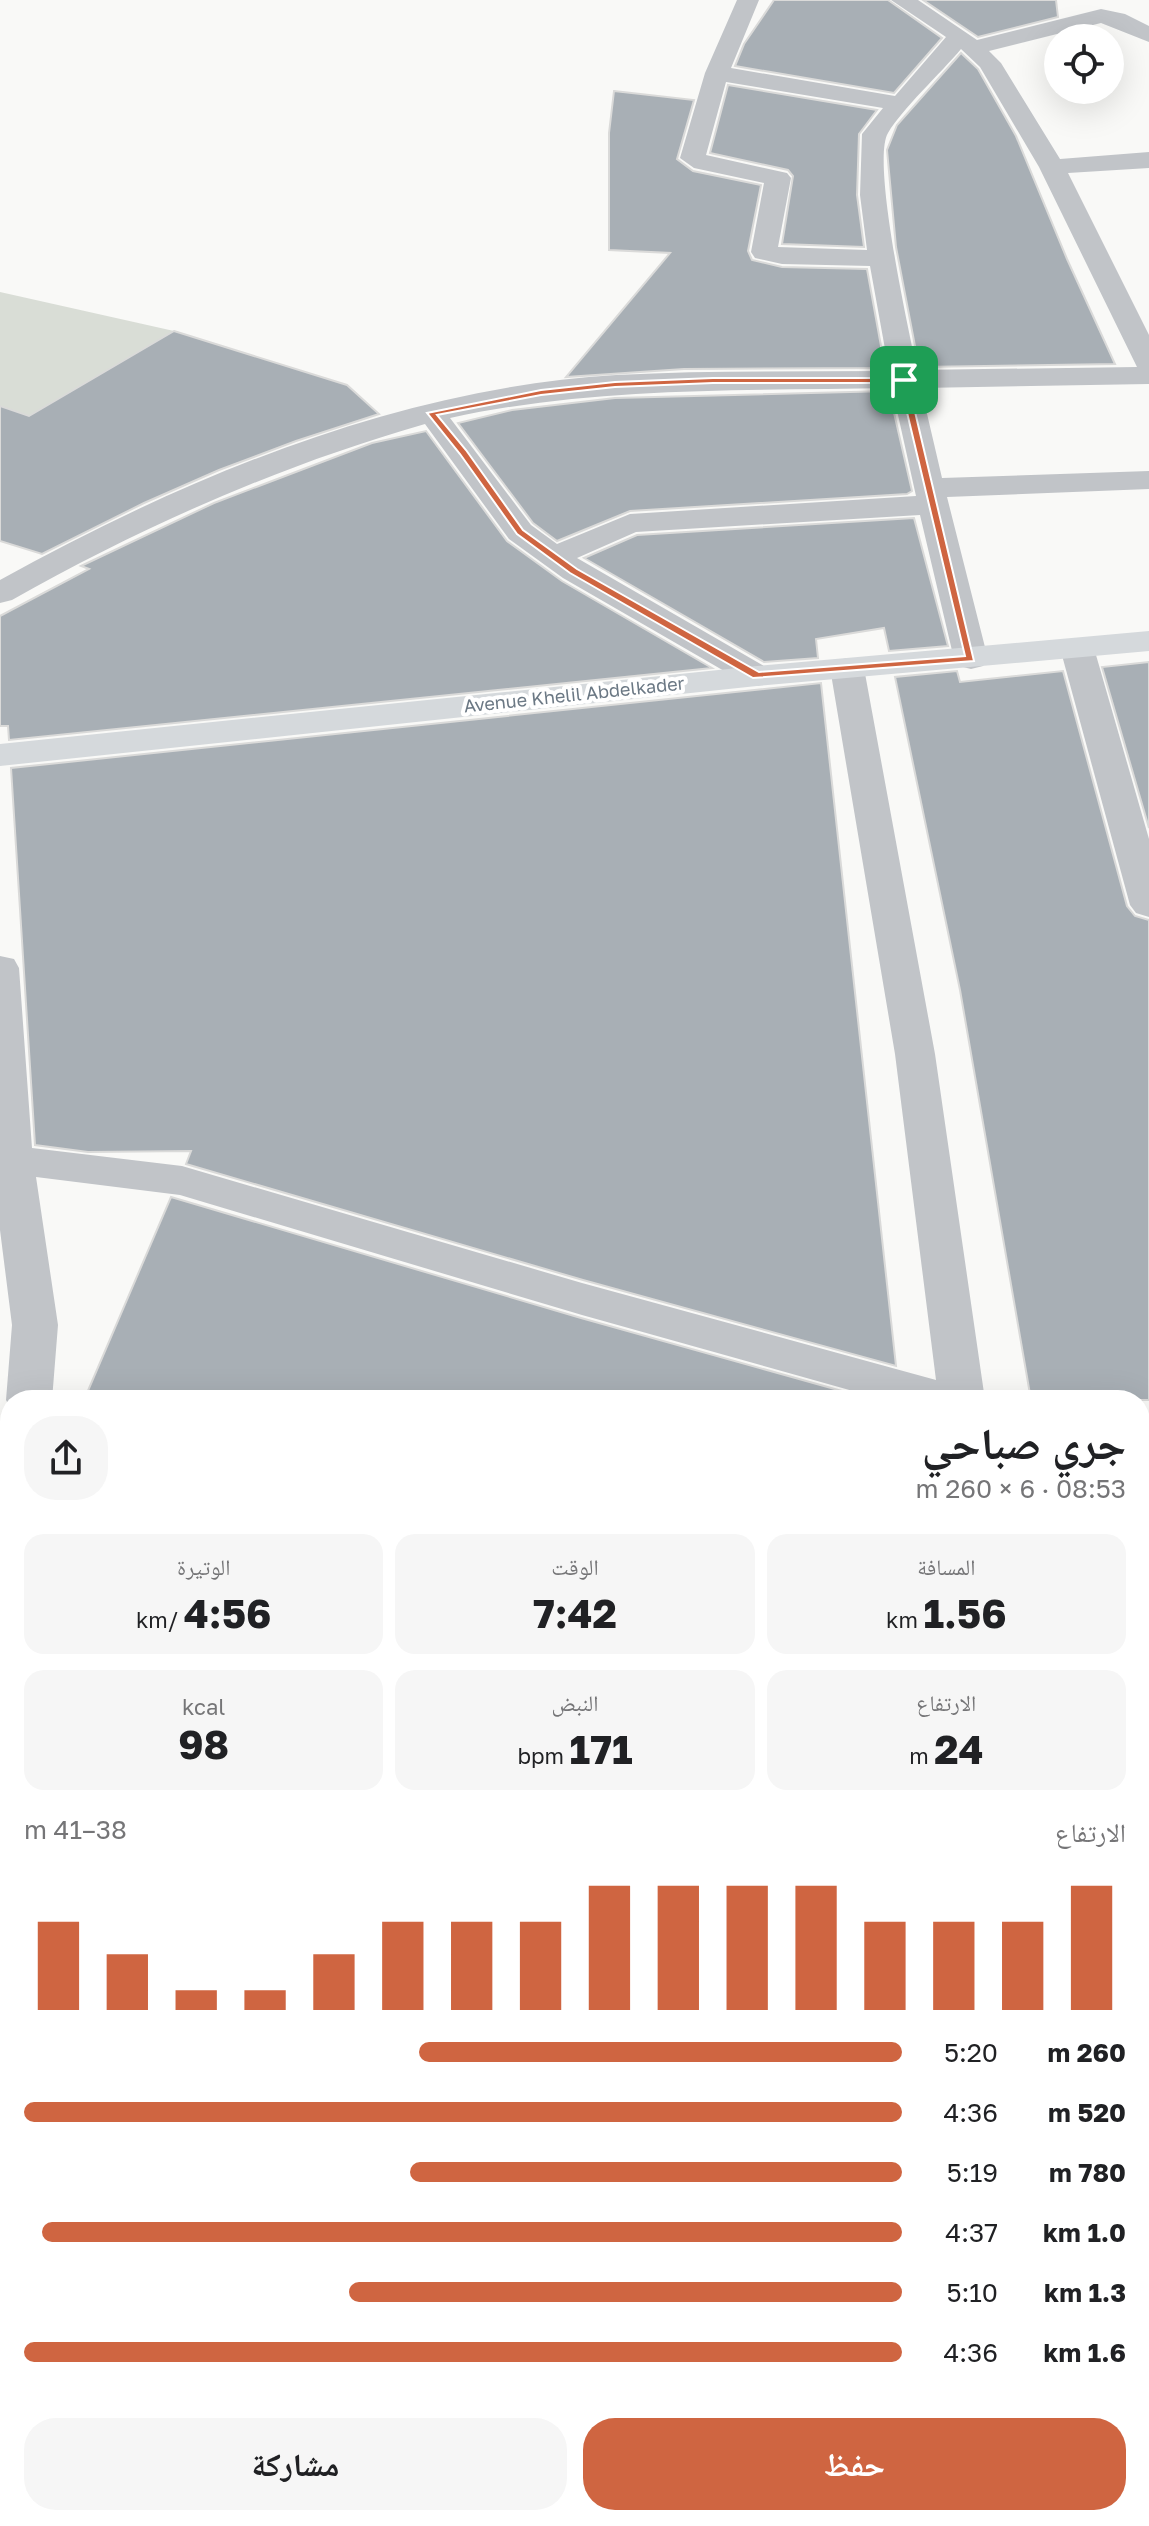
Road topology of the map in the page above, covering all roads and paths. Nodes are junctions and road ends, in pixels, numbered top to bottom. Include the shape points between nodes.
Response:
1 (748, 0) edge
2 (902, 0) edge
3 (1149, 35) edge
4 (966, 42) junction
5 (717, 73) junction
6 (901, 104) junction
7 (1149, 160) edge
8 (1052, 167) junction
9 (883, 258) junction
10 (1149, 363) edge
11 (1149, 375) edge
12 (904, 380) junction
13 (431, 413) junction
14 (1149, 480) edge
15 (932, 497) junction
16 (0, 557) edge
17 (553, 557) junction
18 (41, 569) junction
19 (0, 593) edge
20 (1149, 641) edge
21 (1077, 648) junction
22 (971, 659) junction
23 (847, 668) junction
24 (757, 676) junction
25 (0, 755) edge
26 (1149, 905) edge
27 (0, 968) edge
28 (6, 1163) edge
29 (21, 1390) edge
30 (911, 1390) edge
31 (961, 1390) edge

1 - 5 street
2 - 4 street
3 - 4 street via 1101,16
4 - 6 street
4 - 8 street via 989,63
5 - 6 street
5 - 9 street via 693,158 778,178 764,252
6 - 9 street via 874,134 871,155
7 - 8 street
8 - 10 street
9 - 12 street
11 - 12 street
12 - 13 street via 615,384
12 - 15 street
13 - 17 street via 520,532
13 - 18 street via 226,482
14 - 15 street
15 - 17 street via 630,523
15 - 22 street
16 - 18 street
17 - 24 street
18 - 19 street
20 - 21 street, Avenue Khelil Abdelkader
21 - 22 street, Avenue Khelil Abdelkader
21 - 26 street
22 - 23 street, Avenue Khelil Abdelkader
23 - 24 street, Avenue Khelil Abdelkader
23 - 31 street via 915,1054
24 - 25 street, Avenue Khelil Abdelkader
27 - 28 street
28 - 29 street via 35,1325
28 - 30 street via 182,1181

